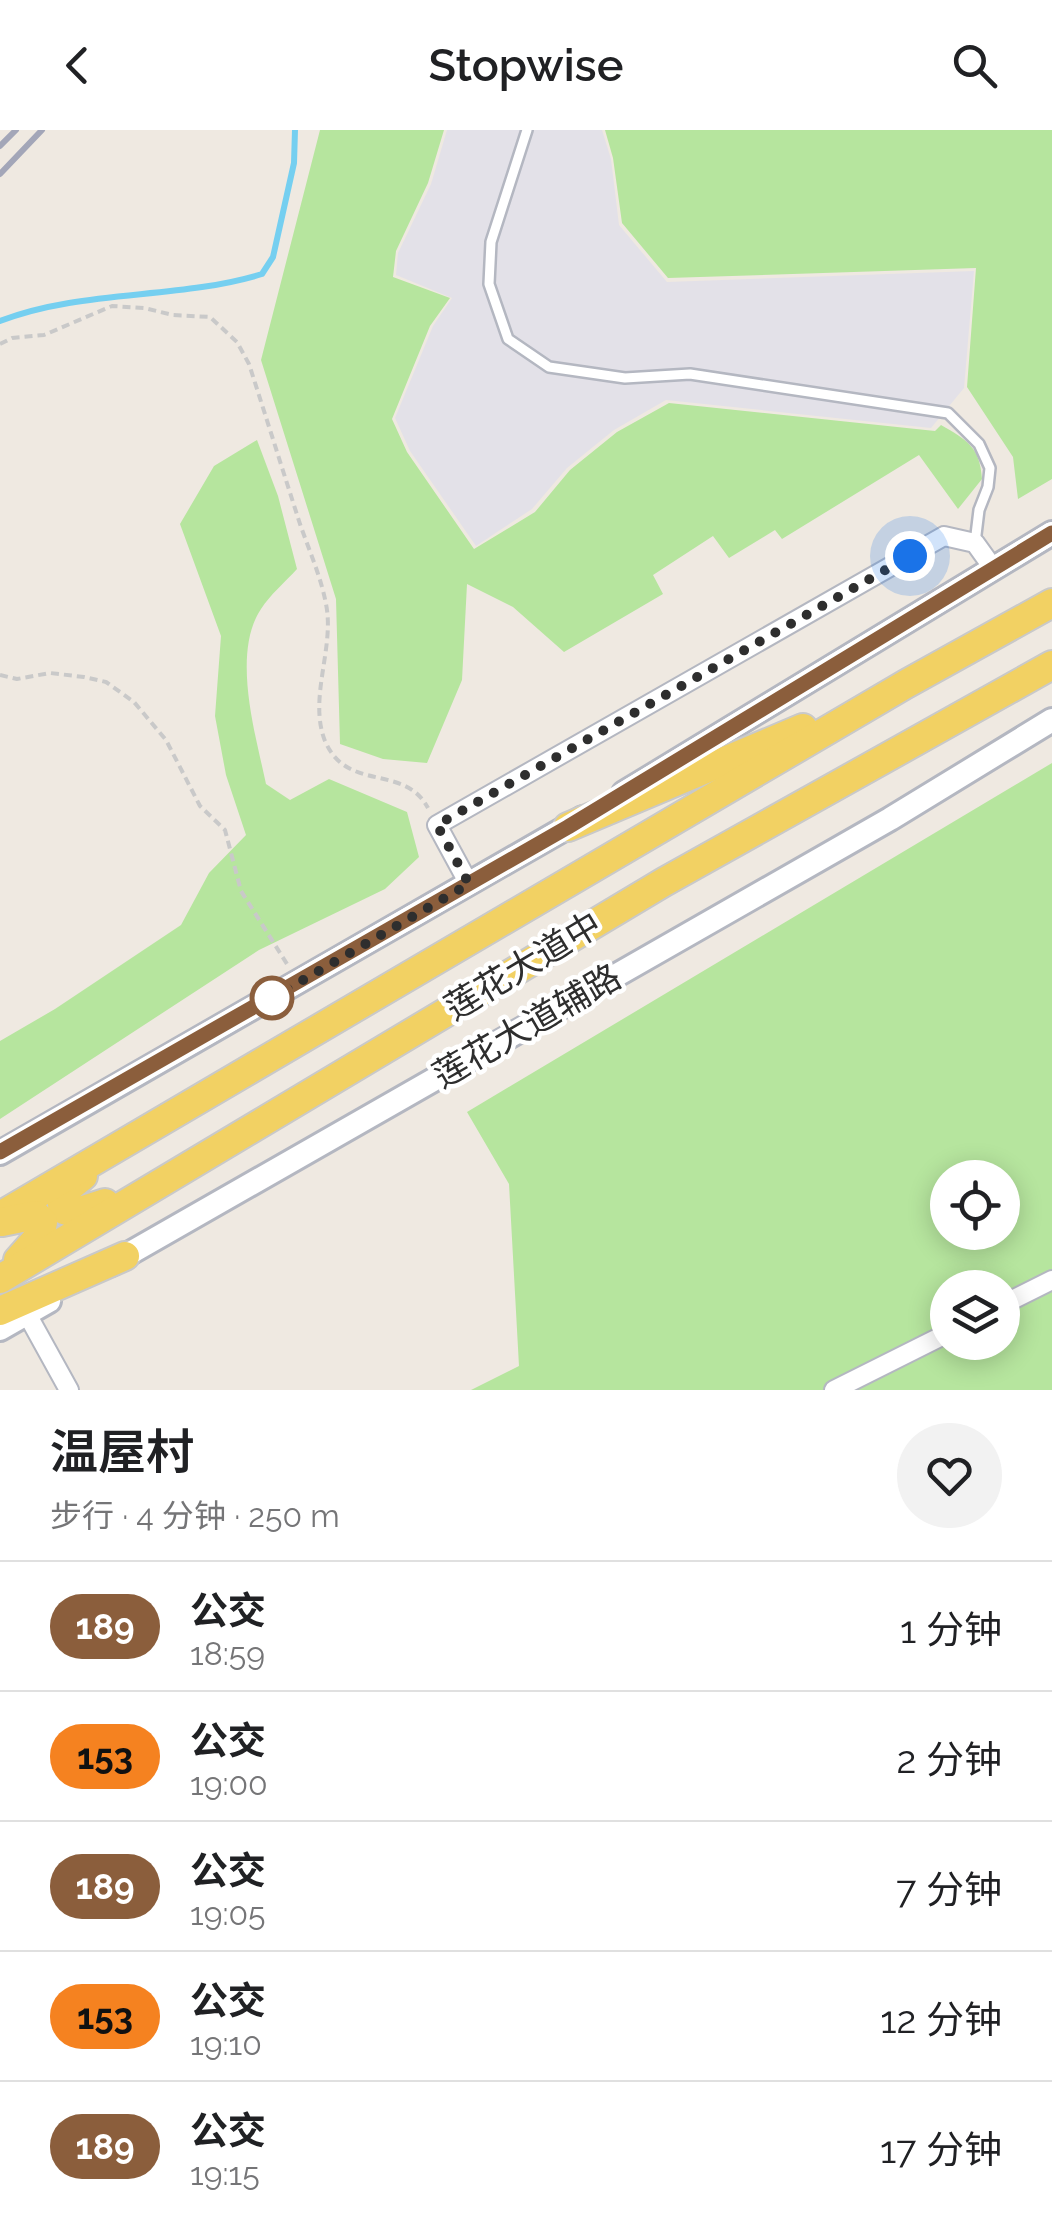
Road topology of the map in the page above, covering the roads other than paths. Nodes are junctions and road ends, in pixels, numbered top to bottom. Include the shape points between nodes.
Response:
1 (527, 130) edge
2 (1052, 533) edge
3 (975, 543) junction
4 (993, 568) junction
5 (1052, 602) edge
6 (1052, 665) edge
7 (906, 684) junction
8 (1052, 720) edge
9 (568, 827) junction
10 (469, 884) junction
11 (119, 1147) junction
12 (0, 1152) edge
13 (144, 1190) junction
14 (0, 1219) edge
15 (124, 1256) joint
16 (2, 1278) edge
17 (1052, 1280) edge
18 (1020, 1296) edge
19 (13, 1312) edge
20 (0, 1329) edge
21 (930, 1342) edge
22 (69, 1390) edge
23 (834, 1390) edge

1 - 3 lane via 491,242 489,284 508,339 549,366 625,378 690,374 948,413 979,444 990,468
2 - 4 street
3 - 4 street
3 - 10 street via 944,536 437,825
4 - 9 street
5 - 7 main road, 莲花大道中
6 - 13 main road, 莲花大道中 via 664,882
7 - 9 main road
7 - 11 main road, 莲花大道中
8 - 15 street, 莲花大道辅路
9 - 10 street
10 - 12 street
11 - 13 main road via 66,1190 64,1210 74,1213
11 - 14 main road, 莲花大道中
13 - 16 main road, 莲花大道中
14 - 16 main road via 31,1214 44,1226
15 - 19 main road
17 - 18 street
19 - 20 street
19 - 22 street
21 - 23 street

